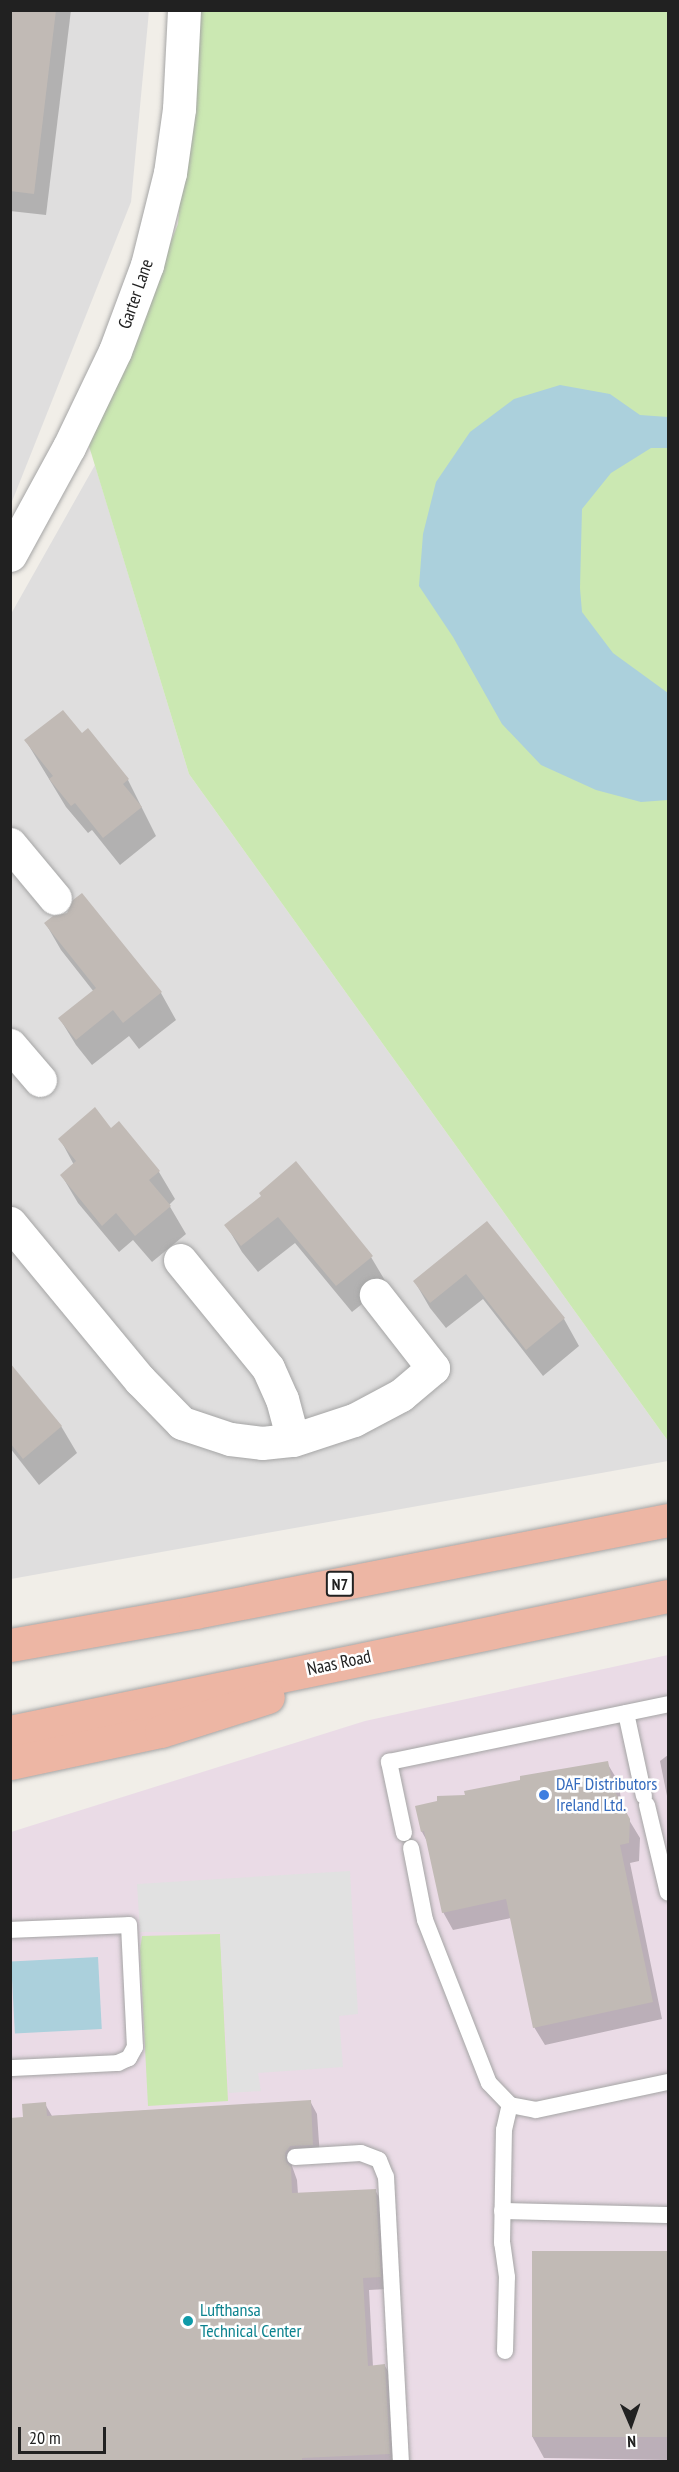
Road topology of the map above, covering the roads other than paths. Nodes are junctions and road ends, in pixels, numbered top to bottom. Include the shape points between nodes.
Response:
1 (184, 10) edge
2 (10, 555) edge
3 (10, 843) edge
4 (55, 898) dead end
5 (10, 1045) edge
6 (40, 1080) dead end
7 (17, 1243) edge
8 (180, 1260) dead end
9 (376, 1295) dead end
10 (293, 1440) junction
11 (669, 1520) edge
12 (669, 1596) edge
13 (433, 1644) junction
14 (10, 1645) edge
15 (669, 1704) edge
16 (626, 1713) junction
17 (10, 1732) edge
18 (10, 1763) edge
19 (669, 1893) edge
20 (10, 1930) edge
21 (10, 2068) edge
22 (669, 2082) edge
23 (510, 2105) junction
24 (295, 2157) dead end
25 (502, 2211) junction
26 (669, 2215) edge
27 (505, 2351) dead end
28 (401, 2462) edge

1 - 2 street, Garter Lane via 179,109 170,173 147,265 115,351 69,447
3 - 4 street
5 - 6 street
7 - 10 street via 182,1423 230,1439 262,1443
8 - 10 street via 268,1368 282,1399
9 - 10 street via 433,1368 401,1395 354,1420
11 - 14 highway, N7
12 - 13 highway, Naas Road
13 - 17 highway, Naas Road
13 - 18 highway via 161,1731
15 - 16 lane
16 - 19 lane
16 - 23 lane via 389,1762 429,1931 489,2083
20 - 21 lane via 129,1925 135,2047 129,2058 118,2063
22 - 23 lane via 536,2110
23 - 25 lane via 504,2130
24 - 28 lane via 361,2153 379,2160 386,2178
25 - 26 lane
25 - 27 lane via 507,2277

